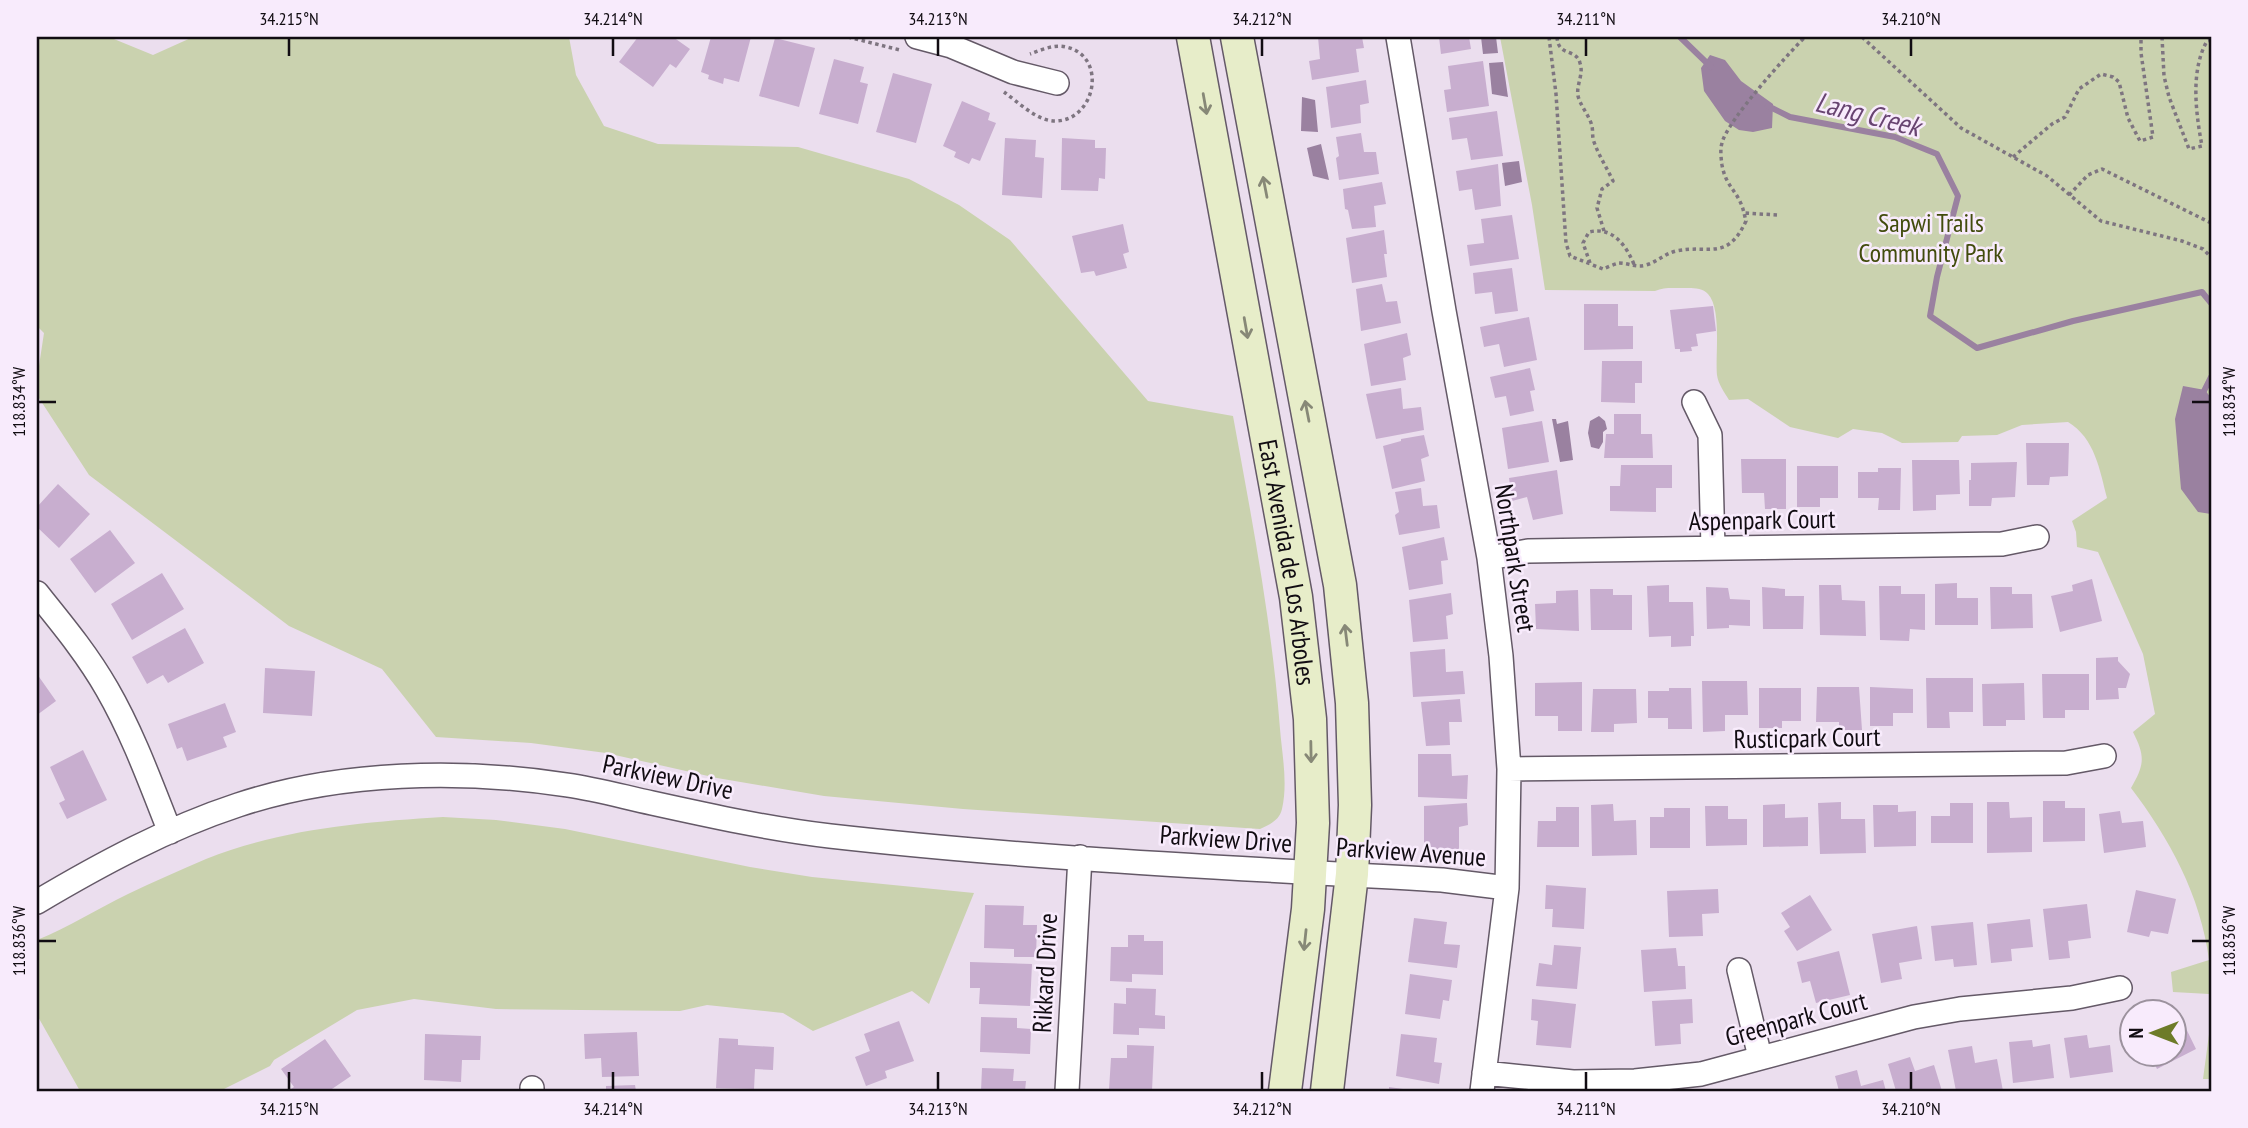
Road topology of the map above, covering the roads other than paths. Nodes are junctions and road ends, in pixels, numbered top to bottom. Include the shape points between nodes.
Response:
1 (917, 37) edge
2 (1193, 37) edge
3 (1237, 37) edge
4 (1398, 37) edge
5 (1057, 83) dead end
6 (1694, 402) dead end
7 (2036, 537) dead end
8 (1713, 548) junction
9 (1489, 558) junction
10 (37, 593) edge
11 (2104, 755) dead end
12 (1509, 769) junction
13 (170, 832) junction
14 (1080, 857) junction
15 (1310, 873) junction
16 (1352, 874) junction
17 (1507, 888) junction
18 (37, 902) edge
19 (1739, 970) dead end
20 (2120, 988) dead end
21 (1760, 1057) junction
22 (1483, 1082) edge
23 (1067, 1091) edge
24 (1285, 1091) edge
25 (1327, 1091) edge

1 - 5 street
2 -> 15 main road, East Avenida de Los Arboles via 1303,643 1310,719
16 -> 3 main road, East Avenida de Los Arboles via 1352,703 1339,586
4 - 9 street, Northpark Street
6 - 8 street via 1710,435
7 - 8 street, Aspenpark Court via 2002,544
8 - 9 street, Aspenpark Court via 1528,551
9 - 12 street, Northpark Street
10 - 13 street via 108,690
11 - 12 street, Rusticpark Court via 2066,763
12 - 17 street, Northpark Street
13 - 14 street, Parkview Drive via 239,804 307,788 381,778 466,775 572,786 824,835
13 - 18 street, Parkview Drive
14 - 15 street, Parkview Drive
14 - 23 street, Rikkard Drive
15 - 16 street, Parkview Avenue
15 -> 24 main road, East Avenida de Los Arboles
16 - 17 street, Parkview Avenue
16 - 25 main road, East Avenida de Los Arboles
17 - 22 street, Northpark Street
19 - 21 street
20 - 21 street, Greenpark Court via 1914,1017
21 - 22 street, Greenpark Court via 1702,1074 1635,1081

